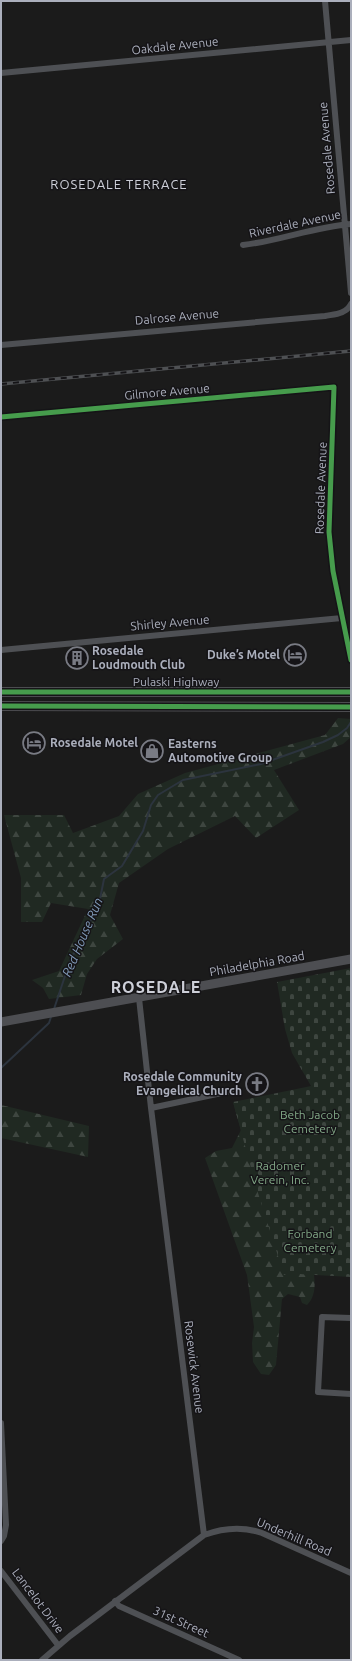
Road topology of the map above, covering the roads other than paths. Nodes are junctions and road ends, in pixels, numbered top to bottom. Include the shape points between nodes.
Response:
1 (325, 1) edge
2 (351, 40) edge
3 (329, 42) junction
4 (1, 73) edge
5 (344, 224) junction
6 (351, 224) edge
7 (242, 246) dead end
8 (351, 293) edge
9 (351, 304) edge
10 (1, 345) edge
11 (334, 387) joint
12 (1, 418) edge
13 (342, 618) junction
14 (1, 650) edge
15 (351, 660) edge
16 (1, 692) edge
17 (351, 692) edge
18 (1, 706) edge
19 (351, 707) edge
20 (351, 959) edge
21 (139, 998) junction
22 (1, 1022) edge
23 (231, 1091) dead end
24 (151, 1108) junction
25 (351, 1318) edge
26 (351, 1394) edge
27 (1, 1423) edge
28 (204, 1535) junction
29 (1, 1541) edge
30 (1, 1571) edge
31 (351, 1573) edge
32 (115, 1602) junction
33 (58, 1645) junction
34 (42, 1660) edge
35 (239, 1660) edge

1 - 3 street, Rosedale Avenue
2 - 3 street, Oakdale Avenue
3 - 4 street, Oakdale Avenue
3 - 5 street, Rosedale Avenue
5 - 6 street, Riverdale Avenue
5 - 7 street, Riverdale Avenue
5 - 8 street, Rosedale Avenue
9 - 10 street, Dalrose Avenue via 344,312 325,316
11 - 12 street, Gilmore Avenue
11 - 13 street, Rosedale Avenue via 329,532
13 - 14 street, Shirley Avenue
13 - 15 street, Rosedale Avenue
16 - 17 highway, Pulaski Highway
18 - 19 highway, Pulaski Highway
20 - 21 main road, Philadelphia Road
21 - 22 main road, Philadelphia Road
21 - 24 street, Rosewick Avenue
23 - 24 street
24 - 28 street, Rosewick Avenue
25 - 26 street via 322,1317 318,1392
27 - 29 street via 6,1525
28 - 31 street, Underhill Road via 228,1528 254,1530
28 - 32 street
30 - 33 street, Lancelot Drive
32 - 33 street
32 - 35 street, 31st Street
33 - 34 street

